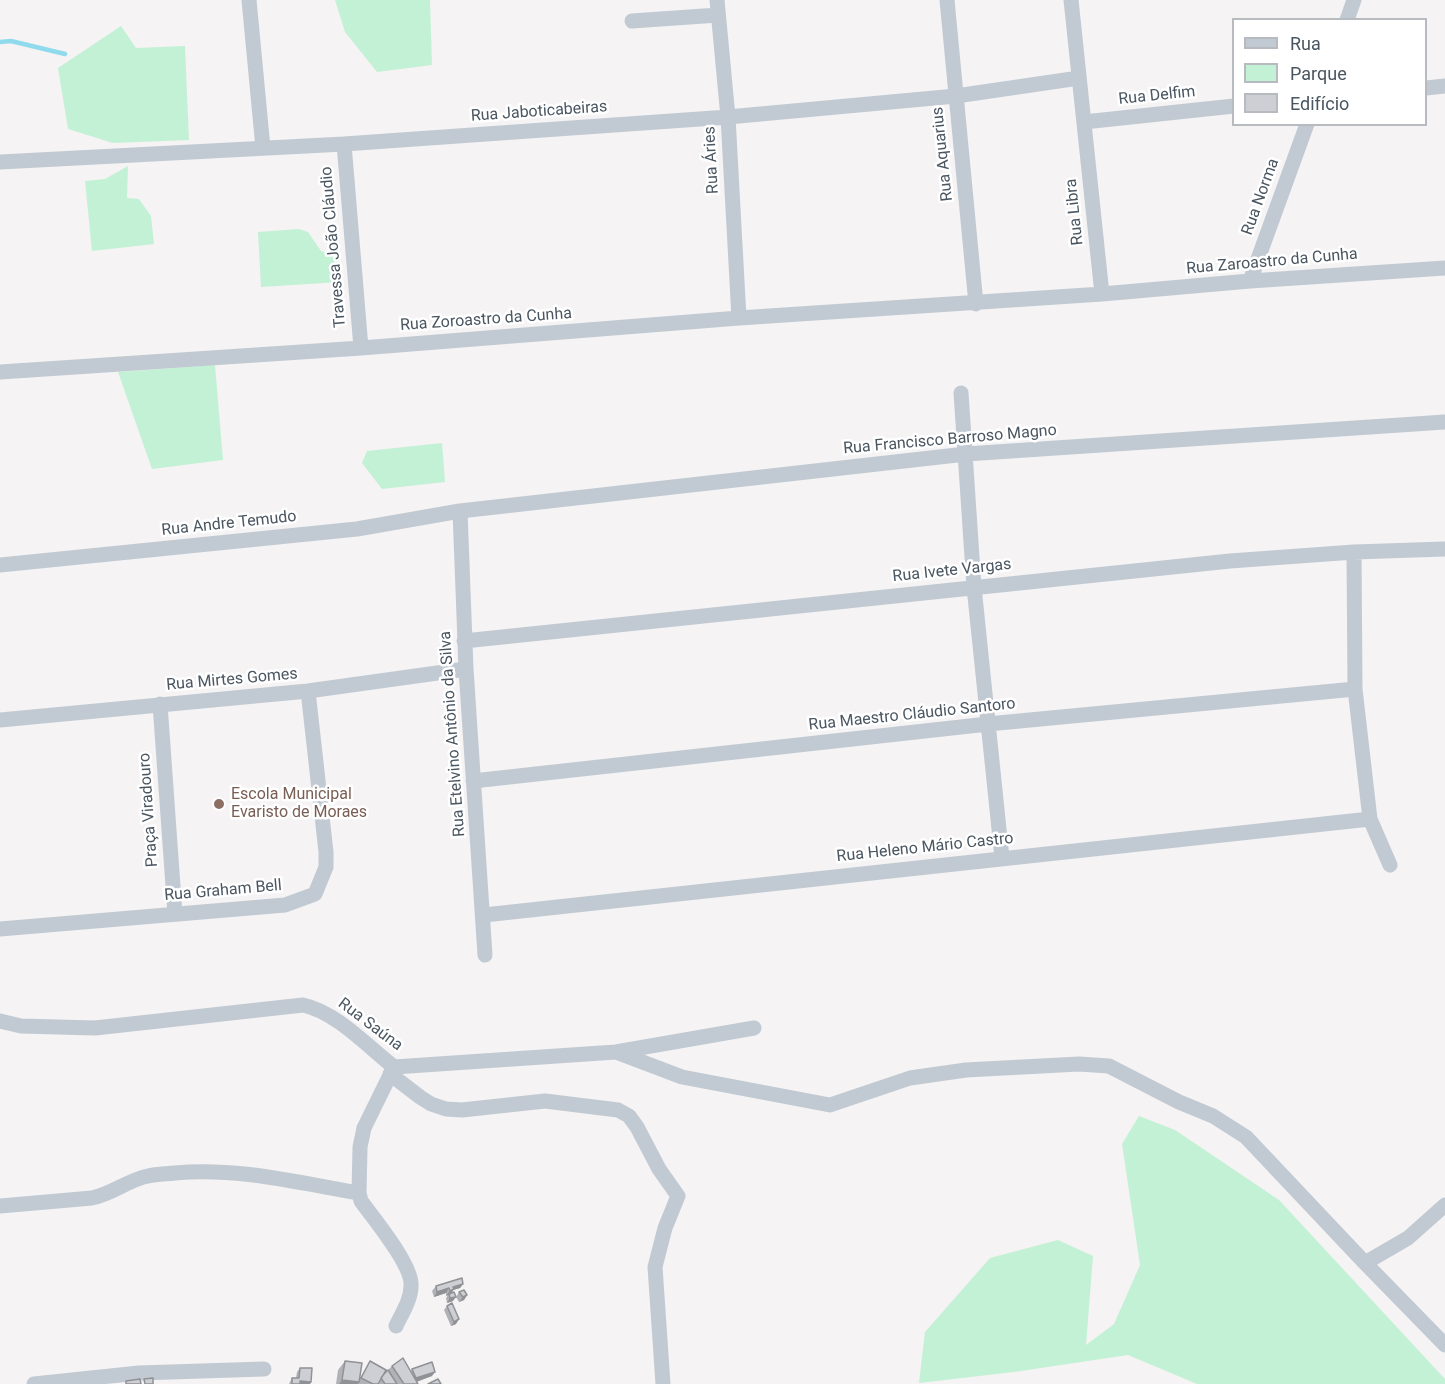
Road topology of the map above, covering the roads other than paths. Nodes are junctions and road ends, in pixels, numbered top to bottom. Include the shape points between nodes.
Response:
1 (249, 0) edge
2 (947, 0) edge
3 (1071, 0) edge
4 (1354, 0) edge
5 (717, 8) edge
6 (1348, 18) edge
7 (632, 21) dead end
8 (1079, 78) junction
9 (1445, 86) edge
10 (1427, 88) edge
11 (956, 96) junction
12 (1232, 106) edge
13 (728, 117) junction
14 (1084, 122) junction
15 (1306, 126) edge
16 (344, 144) junction
17 (263, 148) junction
18 (0, 162) edge
19 (1445, 268) edge
20 (1250, 281) junction
21 (1102, 294) junction
22 (976, 304) junction
23 (739, 318) junction
24 (361, 348) junction
25 (0, 372) edge
26 (961, 393) dead end
27 (1445, 422) edge
28 (966, 454) junction
29 (460, 511) junction
30 (1445, 549) edge
31 (1354, 552) junction
32 (0, 565) edge
33 (974, 587) junction
34 (464, 641) junction
35 (466, 669) junction
36 (1355, 689) junction
37 (308, 691) junction
38 (160, 704) junction
39 (0, 720) edge
40 (988, 724) junction
41 (473, 781) junction
42 (1370, 819) junction
43 (1002, 858) junction
44 (1390, 866) dead end
45 (175, 914) junction
46 (483, 915) junction
47 (0, 929) edge
48 (485, 955) dead end
49 (0, 1021) edge
50 (754, 1028) dead end
51 (616, 1052) junction
52 (392, 1071) junction
53 (359, 1193) junction
54 (1445, 1205) edge
55 (0, 1206) edge
56 (1365, 1263) junction
57 (396, 1326) dead end
58 (1445, 1345) edge
59 (264, 1368) dead end
60 (34, 1384) edge
61 (663, 1384) edge

1 - 17 street
2 - 11 street, Rua Aquarius
3 - 8 street, Rua Libra
4 - 6 street
5 - 7 street
5 - 13 street, Rua Áries
8 - 11 street, Rua Jaboticabeiras
8 - 14 street, Rua Libra
9 - 10 street
11 - 13 street, Rua Jaboticabeiras
11 - 22 street, Rua Aquarius
12 - 14 street, Rua Delfim
13 - 16 street, Rua Jaboticabeiras
13 - 23 street, Rua Áries
14 - 21 street, Rua Libra
15 - 20 street, Rua Norma
16 - 17 street, Rua Jaboticabeiras
16 - 24 street, Travessa João Cláudio
17 - 18 street, Rua Jaboticabeiras
19 - 20 street, Rua Zaroastro da Cunha
20 - 21 street, Rua Zaroastro da Cunha
21 - 22 street
22 - 23 street, Rua Zoroastro da Cunha
23 - 24 street, Rua Zoroastro da Cunha
24 - 25 street, Rua Zoroastro da Cunha
26 - 28 street
27 - 28 street, Rua Francisco Barroso Magno
28 - 29 street, Rua Francisco Barroso Magno
28 - 33 street
29 - 32 street, Rua Andre Temudo via 357,529
29 - 34 street, Rua Etelvino Antônio da Silva
30 - 31 street, Rua Ivete Vargas
31 - 33 street, Rua Ivete Vargas
31 - 36 street
33 - 34 street, Rua Ivete Vargas
33 - 40 street
34 - 35 street, Rua Etelvino Antônio da Silva
35 - 37 street, Rua Mirtes Gomes
35 - 41 street, Rua Etelvino Antônio da Silva
36 - 40 street, Rua Maestro Cláudio Santoro
36 - 42 street
37 - 38 street, Rua Mirtes Gomes
37 - 45 street, Rua Graham Bell via 326,833 326,867 315,894 285,905
38 - 39 street, Rua Mirtes Gomes
38 - 45 street, Praça Viradouro
40 - 41 street, Rua Maestro Cláudio Santoro
40 - 43 street
41 - 46 street, Rua Etelvino Antônio da Silva
42 - 43 street, Rua Heleno Mário Castro
42 - 44 street
43 - 46 street, Rua Heleno Mário Castro
45 - 47 street, Rua Graham Bell
46 - 48 street, Rua Etelvino Antônio da Silva
49 - 52 street, Rua Saúna via 48,1028 95,1028 303,1005 329,1014
50 - 51 street, Rua Saúna
51 - 52 street, Rua Saúna
51 - 56 street via 682,1077 830,1105 910,1078 966,1070 1109,1066 1213,1116 1246,1137
52 - 53 street via 364,1128
52 - 61 street via 420,1097 446,1109 545,1101 618,1110 629,1116 678,1196 656,1267
53 - 55 street via 240,1173 195,1171 148,1176 92,1198
53 - 57 street via 410,1272 410,1297
54 - 56 street via 1408,1238
56 - 58 street
59 - 60 street via 139,1373

